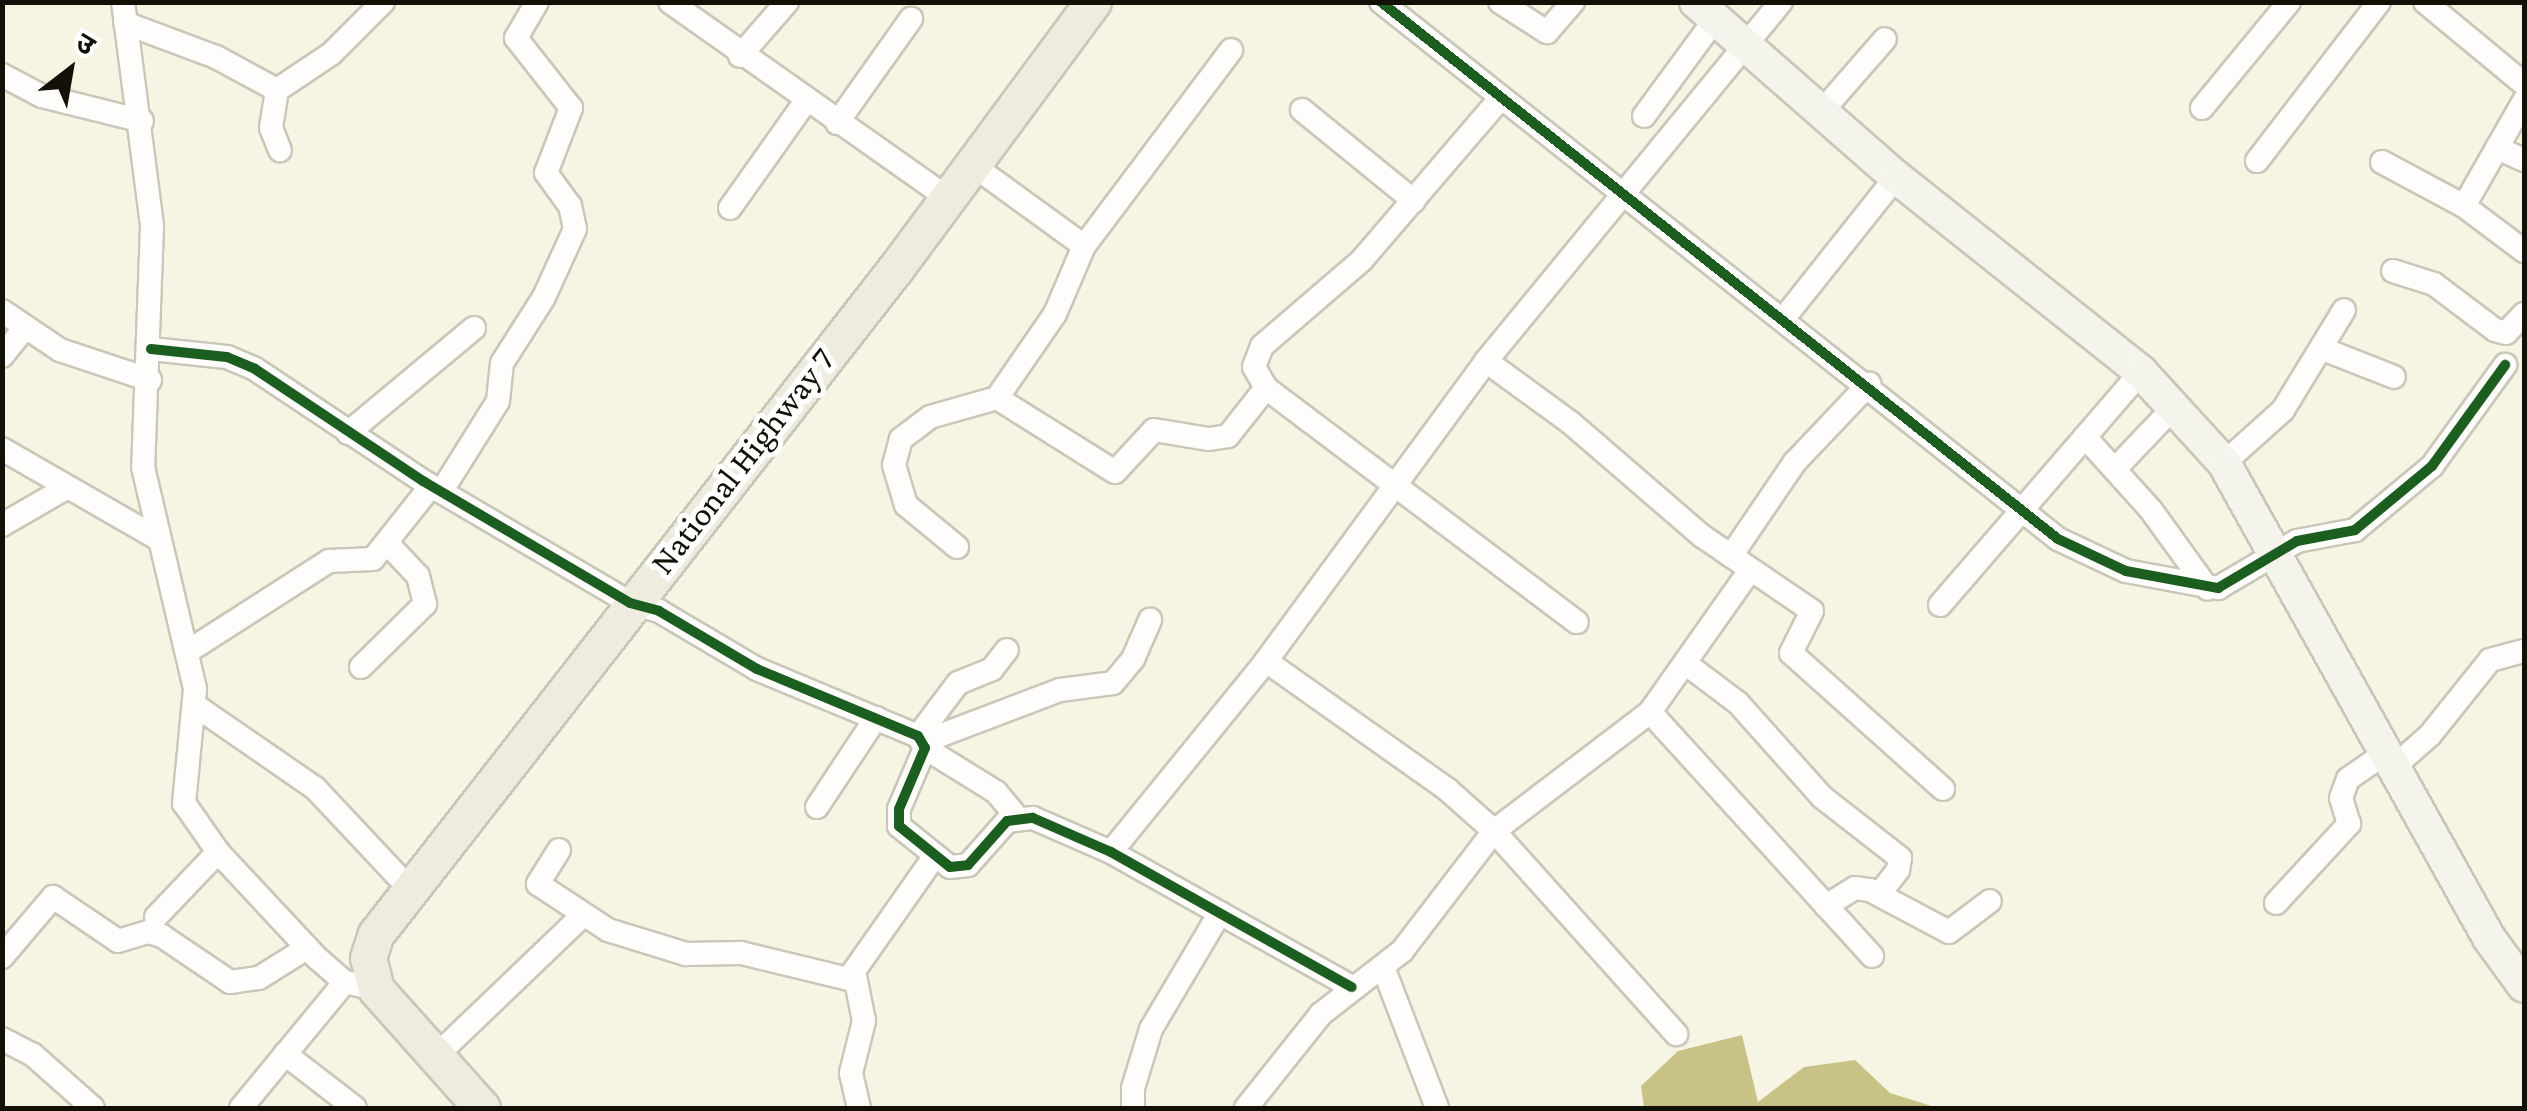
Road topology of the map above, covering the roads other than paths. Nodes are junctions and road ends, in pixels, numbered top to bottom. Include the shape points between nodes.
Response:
1 (383, 2) edge
2 (538, 2) edge
3 (670, 2) edge
4 (786, 2) edge
5 (1093, 2) edge
6 (1380, 2) edge
7 (1500, 2) edge
8 (1573, 2) edge
9 (1781, 2) edge
10 (2289, 2) edge
11 (2379, 2) edge
12 (2426, 2) edge
13 (1706, 10) edge
14 (124, 12) edge
15 (912, 19) dead end
16 (1885, 39) dead end
17 (1748, 44) junction
18 (1231, 50) dead end
19 (740, 56) junction
20 (2, 75) edge
21 (2524, 84) edge
22 (277, 90) junction
23 (1499, 100) junction
24 (806, 101) junction
25 (2524, 101) edge
26 (2202, 108) dead end
27 (1302, 110) dead end
28 (1823, 110) junction
29 (1644, 116) dead end
30 (142, 121) junction
31 (837, 123) junction
32 (2497, 148) junction
33 (280, 150) dead end
34 (2524, 160) edge
35 (2257, 161) dead end
36 (2382, 162) dead end
37 (974, 166) junction
38 (1896, 177) junction
39 (949, 198) junction
40 (1622, 198) junction
41 (1414, 201) junction
42 (2464, 206) junction
43 (730, 208) dead end
44 (1084, 246) junction
45 (2524, 251) edge
46 (2393, 271) dead end
47 (2344, 310) dead end
48 (2, 311) edge
49 (2524, 314) edge
50 (1784, 318) junction
51 (474, 328) dead end
52 (23, 330) junction
53 (151, 349) junction
54 (2323, 349) junction
55 (2, 356) edge
56 (1486, 361) junction
57 (2505, 365) dead end
58 (2141, 372) junction
59 (2394, 377) dead end
60 (150, 380) junction
61 (1869, 384) junction
62 (1266, 388) junction
63 (998, 398) junction
64 (2174, 407) junction
65 (348, 433) junction
66 (2085, 437) junction
67 (2, 449) edge
68 (2224, 463) junction
69 (2115, 469) junction
70 (1394, 485) junction
71 (66, 488) junction
72 (436, 488) junction
73 (2022, 508) junction
74 (2, 525) edge
75 (156, 538) junction
76 (388, 544) junction
77 (956, 546) dead end
78 (2278, 550) junction
79 (1740, 563) junction
80 (2208, 589) junction
81 (630, 603) junction
82 (1940, 606) dead end
83 (1150, 620) dead end
84 (1577, 622) dead end
85 (1008, 650) dead end
86 (2524, 651) edge
87 (187, 652) junction
88 (1266, 661) junction
89 (1686, 663) junction
90 (361, 667) dead end
91 (196, 706) junction
92 (1650, 712) junction
93 (876, 718) junction
94 (922, 742) junction
95 (2392, 758) junction
96 (1943, 789) dead end
97 (817, 807) dead end
98 (1016, 816) junction
99 (1494, 831) junction
100 (559, 850) dead end
101 (218, 852) junction
102 (1111, 852) junction
103 (934, 857) junction
104 (408, 887) junction
105 (1880, 894) junction
106 (1990, 901) dead end
107 (2276, 903) dead end
108 (1826, 906) junction
109 (1220, 913) junction
110 (582, 916) junction
111 (156, 917) dead end
112 (306, 948) junction
113 (1872, 956) dead end
114 (2, 957) edge
115 (1383, 967) junction
116 (853, 980) junction
117 (361, 986) junction
118 (2524, 986) edge
119 (1352, 987) junction
120 (1676, 1034) dead end
121 (2, 1039) edge
122 (284, 1054) junction
123 (436, 1056) junction
124 (82, 1105) edge
125 (242, 1108) edge
126 (355, 1108) edge
127 (482, 1108) edge
128 (859, 1108) edge
129 (1133, 1108) edge
130 (1246, 1108) edge
131 (1437, 1108) edge

1 - 22 street via 332,54
2 - 72 street via 516,38 570,108 546,173 570,206 575,229 544,298 502,363 498,401
3 - 19 street
4 - 19 street
5 - 37 main road, National Highway 7
6 - 23 street
7 - 8 street via 1546,32
9 - 17 street
10 - 26 street
11 - 35 street
12 - 21 street
13 - 17 main road
13 - 29 street
14 - 22 street
14 - 30 street
15 - 31 street
16 - 28 street
17 - 28 main road
17 - 40 street
18 - 44 street
19 - 24 street
20 - 30 street via 42,96
22 - 33 street via 271,128
23 - 40 street
23 - 41 street
24 - 31 street
24 - 43 street
25 - 32 street
27 - 41 street
28 - 38 main road
30 - 53 street via 152,226
31 - 39 street
32 - 34 street
32 - 42 street
36 - 42 street
37 - 39 main road, National Highway 7
37 - 44 street
38 - 50 street
38 - 58 main road
39 - 81 main road, National Highway 7
40 - 50 street
40 - 56 street
41 - 62 street via 1344,277 1262,346 1254,367
42 - 45 street
44 - 63 street via 1055,314
46 - 49 street via 2434,284 2495,330 2506,333
47 - 54 street
48 - 52 street
50 - 61 street
51 - 65 street
52 - 55 street
52 - 60 street via 60,350
53 - 60 street
53 - 65 street via 240,361
54 - 59 street
54 - 68 street via 2283,410
56 - 70 street
56 - 79 street
57 - 78 street via 2432,466 2366,523
58 - 64 main road
58 - 66 street
60 - 75 street via 142,445
61 - 73 street
61 - 79 street via 1795,462
62 - 63 street via 1228,436 1209,440 1154,430 1115,472
62 - 70 street
63 - 77 street via 930,417 894,453 906,505
64 - 68 main road
64 - 69 street
65 - 72 street
66 - 69 street
66 - 73 street
67 - 71 street
68 - 78 main road
69 - 80 street
70 - 84 street
70 - 88 street
71 - 74 street
71 - 75 street
72 - 76 street
72 - 81 street
73 - 80 street via 2087,555
73 - 82 street
75 - 87 street
76 - 87 street via 373,559 329,561
76 - 90 street via 418,576 426,604
78 - 80 street
78 - 95 main road
79 - 89 street
79 - 96 street via 1812,611 1791,646 1802,666
81 - 93 street via 659,611 757,669
81 - 104 main road, National Highway 7
83 - 94 street via 1133,659 1113,683 1060,690
85 - 94 street via 992,669 958,683
86 - 95 street via 2490,660 2430,735
87 - 91 street
88 - 99 street via 1448,790
88 - 102 street
89 - 92 street
89 - 105 street via 1738,704 1822,797 1900,858
91 - 101 street via 184,802
91 - 104 street via 314,788
92 - 99 street
92 - 108 street
93 - 94 street
93 - 97 street
94 - 98 street via 996,792
94 - 103 street via 897,816 903,833
95 - 107 street via 2348,779 2341,798 2348,824
95 - 118 main road via 2489,938
98 - 102 street
98 - 103 street via 960,870
99 - 115 street
99 - 120 street
100 - 110 street via 538,884
101 - 111 street
101 - 112 street
102 - 109 street
103 - 116 street via 874,937
104 - 117 main road, National Highway 7 via 371,946
105 - 106 street via 1949,932
105 - 108 street via 1855,888
108 - 113 street
109 - 119 street
109 - 129 street via 1151,1028 1132,1088
110 - 116 street via 686,954 741,953
110 - 123 street
112 - 114 street via 259,978 230,982 162,936 148,932 118,941 53,898
112 - 117 street
115 - 119 street
115 - 131 street
116 - 128 street via 864,1013 851,1072
117 - 122 street
117 - 123 main road
119 - 130 street via 1321,1014
121 - 124 street via 32,1054
122 - 125 street
122 - 126 street
123 - 127 main road

